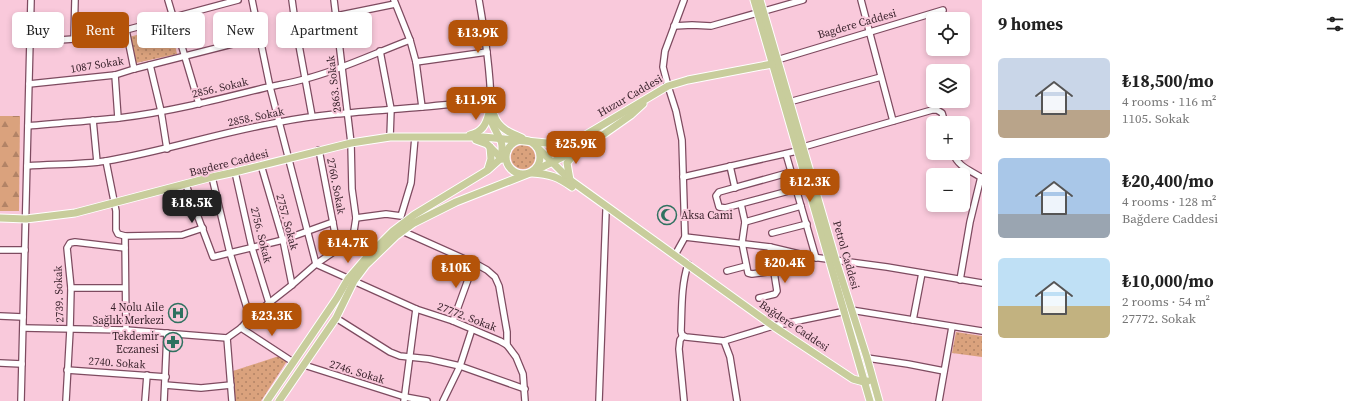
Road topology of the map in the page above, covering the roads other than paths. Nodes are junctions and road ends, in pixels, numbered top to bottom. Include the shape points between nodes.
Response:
1 (31, 0) edge
2 (75, 0) edge
3 (168, 0) edge
4 (238, 0) edge
5 (252, 0) edge
6 (292, 0) edge
7 (334, 0) edge
8 (479, 0) edge
9 (684, 0) edge
10 (754, 0) edge
11 (760, 0) edge
12 (803, 0) edge
13 (861, 0) edge
14 (395, 2) edge
15 (943, 10) dead end
16 (31, 12) edge
17 (75, 12) edge
18 (171, 12) edge
19 (195, 12) edge
20 (255, 12) edge
21 (294, 12) edge
22 (336, 12) edge
23 (353, 12) edge
24 (760, 12) junction
25 (674, 26) junction
26 (870, 32) junction
27 (410, 40) junction
28 (129, 44) edge
29 (30, 48) edge
30 (182, 48) edge
31 (219, 48) edge
32 (262, 48) edge
33 (299, 48) edge
34 (340, 48) edge
35 (380, 51) junction
36 (486, 52) junction
37 (185, 57) junction
38 (416, 62) junction
39 (775, 62) junction
40 (150, 65) junction
41 (342, 67) junction
42 (134, 68) junction
43 (114, 75) junction
44 (882, 77) junction
45 (305, 80) junction
46 (29, 84) junction
47 (668, 86) junction
48 (270, 87) junction
49 (655, 93) junction
50 (790, 102) junction
51 (491, 103) junction
52 (199, 104) junction
53 (422, 107) junction
54 (391, 108) junction
55 (161, 111) junction
56 (347, 112) junction
57 (312, 116) junction
58 (943, 116) edge
59 (118, 118) junction
60 (94, 120) junction
61 (893, 121) junction
62 (278, 122) junction
63 (28, 126) junction
64 (390, 137) junction
65 (415, 137) junction
66 (464, 137) junction
67 (501, 138) junction
68 (526, 140) junction
69 (351, 143) junction
70 (490, 146) junction
71 (537, 147) junction
72 (167, 149) junction
73 (579, 149) junction
74 (800, 149) junction
75 (319, 150) junction
76 (507, 151) junction
77 (786, 154) junction
78 (501, 158) junction
79 (289, 159) junction
80 (957, 160) edge
81 (106, 161) junction
82 (97, 162) junction
83 (552, 163) junction
84 (507, 164) junction
85 (261, 165) junction
86 (27, 166) junction
87 (730, 166) junction
88 (488, 170) junction
89 (235, 172) junction
90 (791, 172) junction
91 (530, 173) junction
92 (212, 177) junction
93 (682, 177) junction
94 (981, 177) edge
95 (570, 180) junction
96 (186, 185) junction
97 (735, 188) junction
98 (796, 189) junction
99 (114, 204) junction
100 (741, 204) junction
101 (801, 206) junction
102 (607, 209) junction
103 (0, 218) edge
104 (356, 218) junction
105 (403, 218) junction
106 (26, 219) junction
107 (333, 222) junction
108 (745, 222) junction
109 (807, 224) junction
110 (203, 228) junction
111 (306, 232) junction
112 (402, 232) junction
113 (772, 233) dead end
114 (125, 236) junction
115 (685, 236) junction
116 (282, 240) junction
117 (742, 243) junction
118 (125, 248) junction
119 (252, 248) junction
120 (770, 248) junction
121 (338, 249) junction
122 (0, 250) edge
123 (25, 250) junction
124 (230, 253) junction
125 (675, 256) junction
126 (816, 258) junction
127 (832, 260) junction
128 (474, 263) junction
129 (316, 264) junction
130 (688, 264) junction
131 (746, 266) junction
132 (727, 271) dead end
133 (774, 271) junction
134 (922, 273) junction
135 (351, 280) junction
136 (960, 280) junction
137 (982, 283) edge
138 (292, 285) junction
139 (71, 288) junction
140 (125, 288) junction
141 (759, 298) dead end
142 (268, 303) junction
143 (416, 309) junction
144 (847, 311) junction
145 (0, 316) edge
146 (23, 317) junction
147 (250, 318) junction
148 (336, 318) junction
149 (913, 320) junction
150 (453, 321) junction
151 (773, 326) junction
152 (952, 327) junction
153 (23, 328) junction
154 (241, 328) junction
155 (472, 329) junction
156 (70, 330) junction
157 (126, 330) junction
158 (982, 331) edge
159 (166, 333) junction
160 (683, 336) junction
161 (227, 338) junction
162 (724, 341) junction
163 (507, 345) junction
164 (410, 357) junction
165 (867, 358) junction
166 (293, 362) junction
167 (0, 363) edge
168 (22, 364) junction
169 (304, 366) junction
170 (460, 366) junction
171 (67, 370) junction
172 (944, 371) junction
173 (147, 375) junction
174 (166, 377) junction
175 (872, 380) junction
176 (864, 382) junction
177 (165, 385) junction
178 (231, 385) junction
179 (525, 390) junction
180 (404, 399) edge
181 (22, 401) edge
182 (66, 401) edge
183 (145, 401) edge
184 (164, 401) edge
185 (232, 401) edge
186 (267, 401) edge
187 (279, 401) edge
188 (427, 401) edge
189 (443, 401) edge
190 (525, 401) edge
191 (599, 401) edge
192 (684, 401) edge
193 (737, 401) edge
194 (870, 401) edge
195 (878, 401) edge
196 (939, 401) edge

1 - 16 street
2 - 17 street
3 - 18 street
4 - 19 street
5 - 20 street
6 - 21 street
7 - 22 street, 2863. Sokak
8 - 36 street
9 - 25 street
10 - 24 main road
11 - 24 main road, Petrol Caddesi
12 - 24 street
13 - 26 street
14 - 23 street
14 - 27 street
15 - 26 street, Bagdere Caddesi
24 - 25 street via 711,26
24 - 39 main road, Petrol Caddesi
25 - 47 street via 665,51 663,67
26 - 39 street, Bagdere Caddesi
26 - 44 street
27 - 35 street, 2856. Sokak
27 - 38 street
28 - 42 street
29 - 46 street
30 - 37 street
31 - 37 street, 1087 Sokak
32 - 48 street
33 - 45 street
34 - 41 street, 2863. Sokak
35 - 41 street, 2856. Sokak
35 - 54 street
36 - 38 street
36 - 51 street
37 - 40 street, 1087 Sokak
37 - 52 street
38 - 53 street
39 - 47 main road, Huzur Caddesi
39 - 50 main road, Petrol Caddesi
39 - 74 main road
40 - 42 street, 1087 Sokak
40 - 55 street
41 - 45 street, 2856. Sokak
41 - 56 street, 2863. Sokak
42 - 43 street, 1087 Sokak
43 - 46 street, 1087 Sokak
43 - 59 street
44 - 50 street
44 - 61 street
45 - 48 street, 2856. Sokak
45 - 57 street
46 - 63 street
47 - 49 main road, Huzur Caddesi
47 - 93 street via 681,130
48 - 52 street, 2856. Sokak
48 - 62 street
49 - 68 main road, Huzur Caddesi via 573,141 557,144
49 - 73 main road via 631,116
50 - 74 main road, Petrol Caddesi
51 - 53 street, 2858. Sokak
51 - 66 main road via 484,126 476,133
51 - 67 main road via 491,119
51 - 68 main road via 495,119 500,126
52 - 55 street, 2856. Sokak
53 - 54 street, 2858. Sokak
54 - 56 street, 2858. Sokak
54 - 64 street
55 - 59 street, 2856. Sokak
55 - 72 street
56 - 57 street, 2858. Sokak
56 - 69 street, 2863. Sokak
57 - 62 street, 2858. Sokak
58 - 61 street via 934,109
59 - 60 street, 2856. Sokak
60 - 63 street, 2856. Sokak
60 - 82 street
61 - 74 street
62 - 72 street, 2858. Sokak
62 - 79 street
63 - 86 street
64 - 65 main road, Bagdere Caddesi
64 - 69 main road, Bagdere Caddesi
65 - 66 main road, Bagdere Caddesi
65 - 105 street via 411,183
66 - 67 main road
66 - 70 main road
67 - 68 main road
67 - 78 main road
68 - 71 main road
68 - 76 main road via 510,145
69 - 75 main road, Bagdere Caddesi
69 - 104 street, 2760. Sokak via 352,189
70 - 78 main road
70 - 88 main road
71 - 83 main road, Bağdere Caddesi
71 - 91 main road via 539,163
72 - 81 street, 2858. Sokak
73 - 83 main road
73 - 95 main road via 567,163
74 - 77 street
74 - 127 main road, Petrol Caddesi
75 - 79 main road, Bagdere Caddesi
75 - 107 street, 2760. Sokak
76 - 78 main road
76 - 84 main road
77 - 87 street
77 - 90 street
78 - 84 main road
78 - 88 main road
79 - 85 main road, Bagdere Caddesi
79 - 111 street
80 - 94 street via 961,166
81 - 82 street, 2858. Sokak
81 - 99 street
82 - 86 street, 2858. Sokak
83 - 91 main road
83 - 95 main road, Bağdere Caddesi
84 - 91 main road via 517,173
85 - 89 main road, Bagdere Caddesi
85 - 116 street, 2757. Sokak
86 - 106 street
87 - 93 street
87 - 97 street
88 - 105 main road
89 - 92 main road, Bagdere Caddesi
89 - 119 street, 2756. Sokak
90 - 97 street
90 - 98 street
91 - 102 main road, Bağdere Caddesi via 548,174 560,179
91 - 112 main road via 456,202
92 - 96 main road, Bagdere Caddesi
92 - 124 street
93 - 115 street
94 - 136 street
95 - 102 main road, Bağdere Caddesi
96 - 99 main road, Bagdere Caddesi
96 - 110 street
97 - 100 street via 719,192 716,196 719,207
98 - 100 street
98 - 101 street
99 - 106 main road, Bagdere Caddesi via 75,213
99 - 114 street via 116,230 118,234
100 - 108 street
101 - 108 street
101 - 109 street
102 - 125 main road, Bağdere Caddesi
102 - 191 street
103 - 106 main road, Bagdere Caddesi
104 - 105 street via 386,214
104 - 121 street, 2760. Sokak via 354,231 348,241
105 - 135 main road via 370,252
106 - 123 street
107 - 111 street
107 - 121 street, 2760. Sokak
108 - 117 street
109 - 113 street
109 - 126 street
110 - 114 street via 182,235
110 - 124 street via 213,257
111 - 116 street
111 - 129 street
112 - 128 street
112 - 135 main road
114 - 118 street
115 - 117 street
115 - 125 street
116 - 119 street
116 - 138 street, 2757. Sokak
117 - 120 street
117 - 131 street
118 - 139 street, 2739. Sokak via 70,243 67,248
118 - 140 street
119 - 124 street
119 - 142 street, 2756. Sokak
120 - 126 street
120 - 133 street
121 - 129 street
122 - 123 street
123 - 146 street
124 - 147 street
125 - 130 main road, Bağdere Caddesi
126 - 127 street
127 - 134 street
127 - 144 main road, Petrol Caddesi
128 - 150 street
128 - 163 street via 495,277 499,286
129 - 135 street, 27772. Sokak
129 - 138 street
130 - 151 main road, Bağdere Caddesi
130 - 160 street via 682,302
131 - 132 street
131 - 133 street via 748,273 751,274
133 - 141 street via 777,292
134 - 136 street
134 - 149 street
135 - 143 street, 27772. Sokak
135 - 148 main road
135 - 166 main road
136 - 137 street
138 - 142 street
139 - 140 street
139 - 156 street, 2739. Sokak
140 - 157 street
142 - 147 street
143 - 150 street, 27772. Sokak
143 - 164 street
144 - 149 street
144 - 151 street
144 - 165 main road, Petrol Caddesi
144 - 176 main road
145 - 146 street
146 - 153 street
147 - 154 street
148 - 164 street via 390,352
148 - 169 main road
149 - 152 street
150 - 155 street, 27772. Sokak
151 - 162 street
151 - 176 main road, Bağdere Caddesi via 853,379
152 - 158 street
152 - 172 street
153 - 156 street
153 - 168 street
154 - 161 street
154 - 166 street
155 - 163 street, 27772. Sokak
155 - 170 street
156 - 157 street
156 - 171 street, 2739. Sokak
157 - 159 street
159 - 161 street
159 - 174 street
160 - 162 street
160 - 192 street via 679,349
161 - 178 street
162 - 193 street via 730,357
163 - 179 street via 521,368
164 - 170 street
164 - 180 street
165 - 172 street
165 - 175 main road, Petrol Caddesi
166 - 186 main road
167 - 168 street
168 - 181 street
169 - 180 street, 2746. Sokak
169 - 187 main road
170 - 179 street
170 - 189 street
171 - 173 street, 2740. Sokak
171 - 182 street, 2739. Sokak
172 - 196 street
173 - 174 street, 2740. Sokak
173 - 183 street
174 - 177 street
175 - 176 main road
175 - 195 main road, Petrol Caddesi
176 - 194 main road
177 - 178 street via 201,388
177 - 184 street
178 - 185 street
179 - 190 street
180 - 188 street, 2746. Sokak

